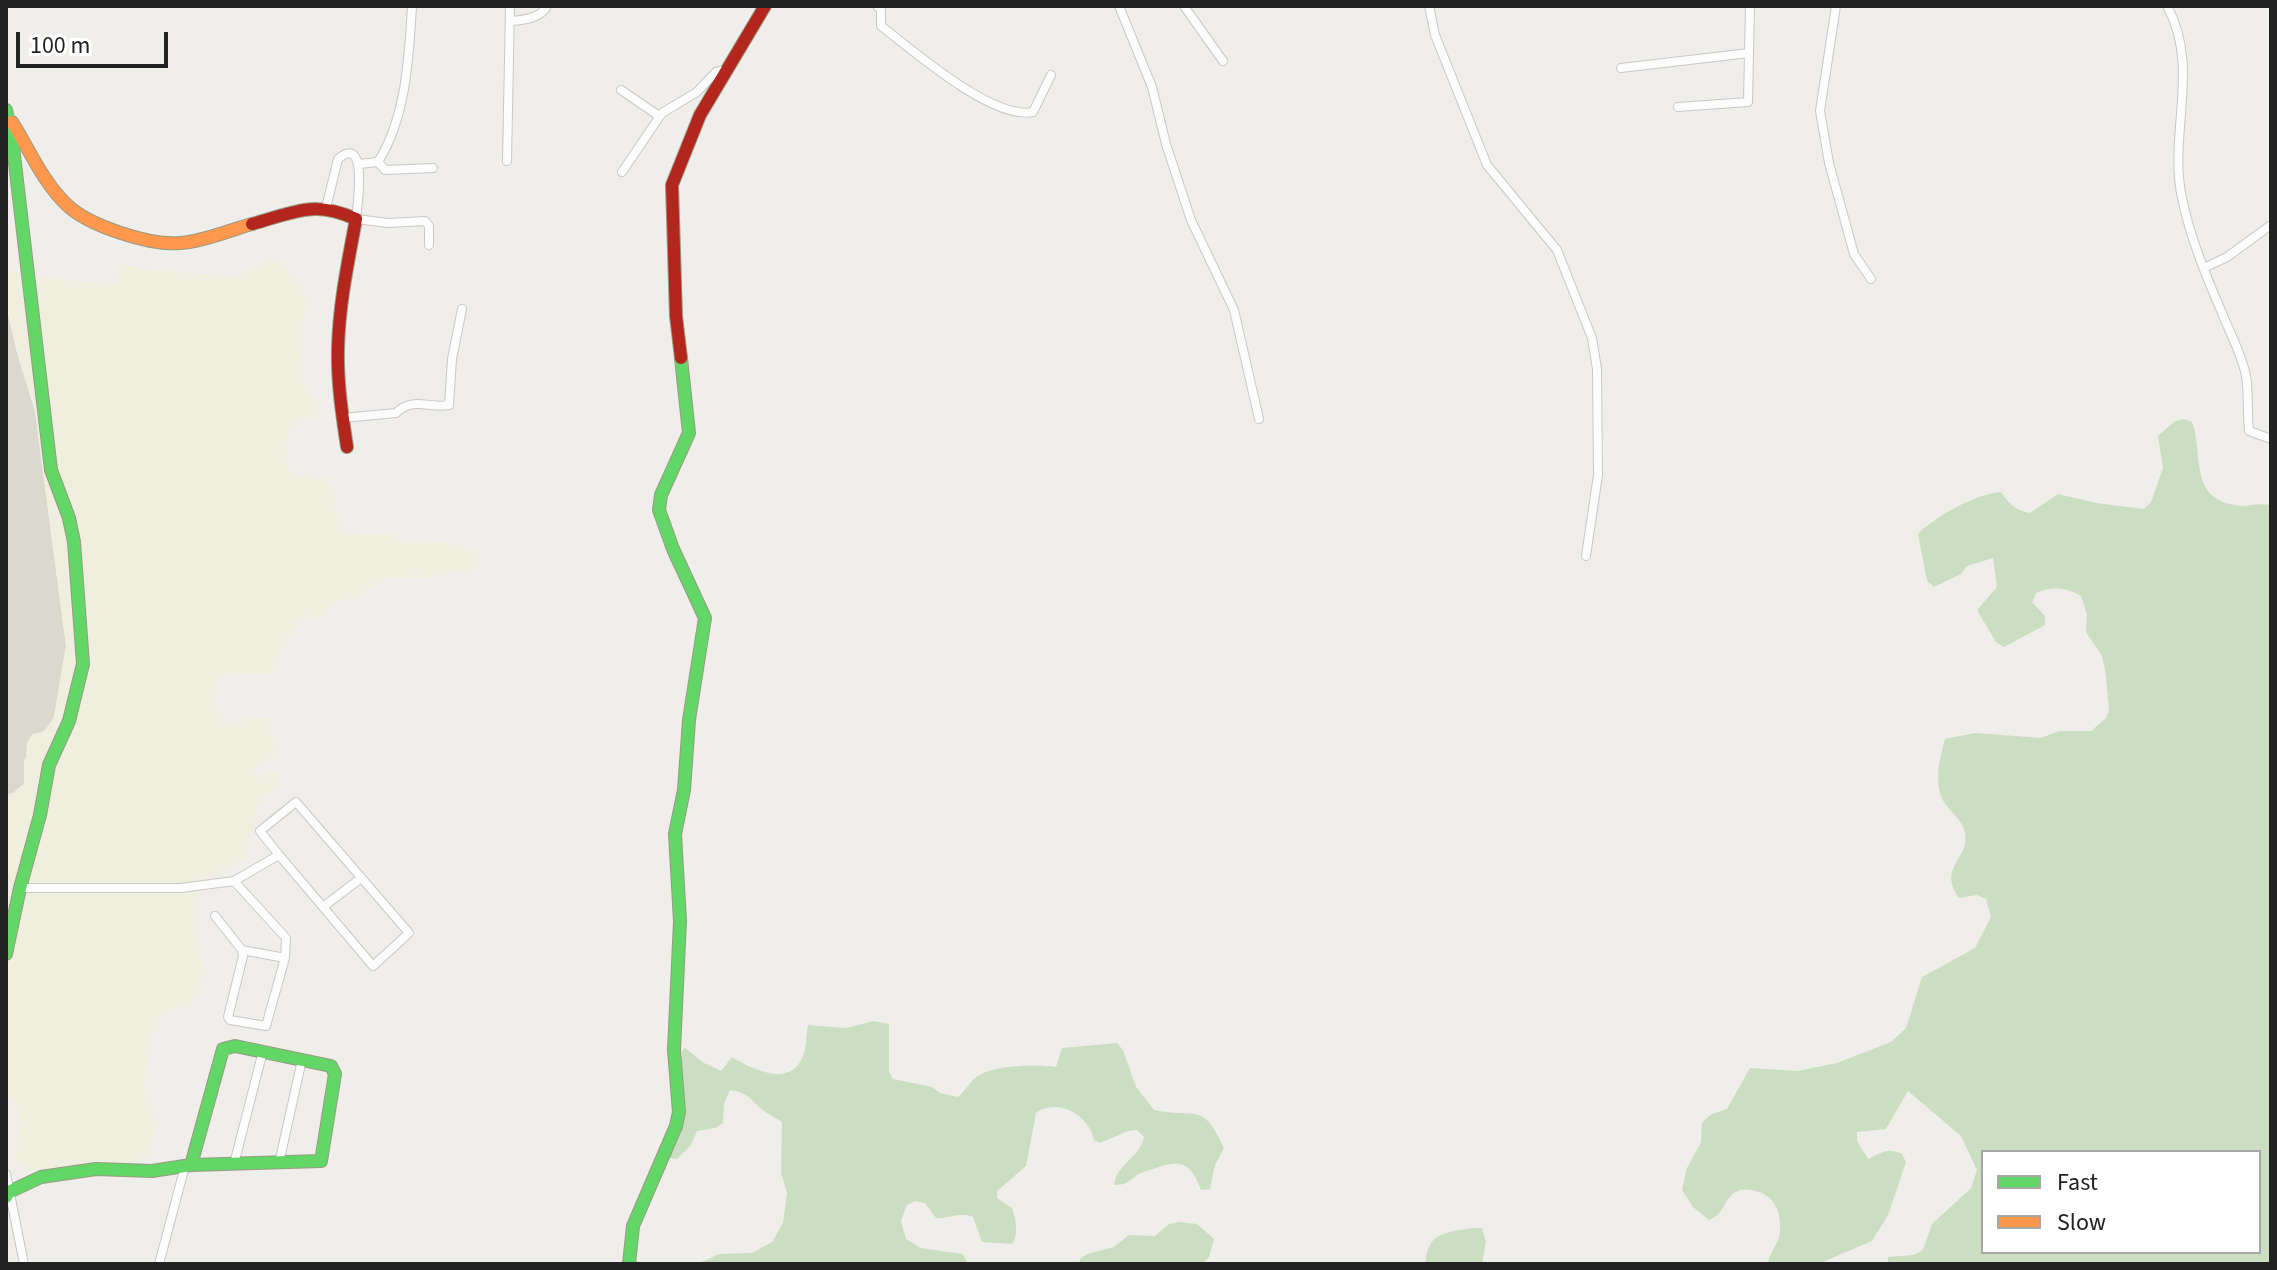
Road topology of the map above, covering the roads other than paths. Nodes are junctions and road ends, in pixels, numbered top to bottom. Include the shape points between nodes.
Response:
1 (412, 6) edge
2 (510, 6) edge
3 (547, 6) edge
4 (765, 6) edge
5 (877, 6) edge
6 (1119, 6) edge
7 (1184, 6) edge
8 (1429, 6) edge
9 (1750, 6) edge
10 (1836, 6) edge
11 (2167, 6) edge
12 (511, 21) junction
13 (1749, 53) junction
14 (1223, 61) dead end
15 (1621, 68) dead end
16 (725, 70) junction
17 (1051, 75) dead end
18 (621, 90) dead end
19 (1678, 107) dead end
20 (7, 113) edge
21 (659, 116) junction
22 (507, 161) dead end
23 (378, 162) junction
24 (359, 164) junction
25 (433, 168) dead end
26 (622, 172) dead end
27 (326, 208) junction
28 (356, 219) junction
29 (2271, 225) edge
30 (429, 245) dead end
31 (2204, 268) junction
32 (1871, 279) dead end
33 (462, 309) dead end
34 (343, 418) junction
35 (1259, 419) dead end
36 (2271, 439) edge
37 (347, 447) dead end
38 (1586, 556) dead end
39 (279, 855) junction
40 (361, 878) junction
41 (234, 881) junction
42 (20, 888) junction
43 (323, 907) junction
44 (215, 916) dead end
45 (242, 950) junction
46 (6, 954) edge
47 (285, 958) junction
48 (263, 1051) junction
49 (302, 1060) junction
50 (279, 1163) junction
51 (234, 1164) junction
52 (188, 1166) junction
53 (6, 1174) edge
54 (8, 1194) edge
55 (24, 1264) edge
56 (159, 1264) edge
57 (629, 1264) edge

1 - 23 street via 397,118
2 - 12 street
3 - 12 street via 543,13
4 - 16 street
5 - 17 street via 881,26 1002,109 1033,112
6 - 35 street via 1152,87 1191,220 1234,310
7 - 14 street
8 - 38 street via 1435,35 1487,165 1557,250 1595,347 1598,475
9 - 13 street
10 - 32 street via 1820,111 1854,254
11 - 31 street via 2175,20 2184,80 2178,168 2182,197
12 - 22 street
13 - 15 street
13 - 19 street via 1748,102
16 - 21 street
16 - 57 street via 672,185 676,316 689,433 659,510 705,618 675,834 680,921 674,1050 679,1112 633,1226
18 - 21 street
20 - 27 street via 65,203 99,224 141,239 184,243 306,208
20 - 42 street via 51,470 74,542 84,653 69,721 49,765
21 - 26 street
23 - 24 street
23 - 25 street via 385,170
24 - 27 street via 349,154 338,159
24 - 28 street
27 - 28 street
28 - 30 street via 425,221
28 - 34 street via 339,330
29 - 31 street
31 - 36 street via 2245,372 2249,431
33 - 34 street via 449,405 412,403 396,413
34 - 37 street
39 - 40 street via 260,831 296,802
39 - 41 street
39 - 43 street
40 - 43 street
40 - 43 street via 409,933 373,966
41 - 42 street via 181,888
41 - 47 street via 286,938
42 - 46 street
44 - 45 street
45 - 47 street
45 - 47 street via 228,1017 263,1027
48 - 49 street
48 - 51 street
48 - 52 street via 223,1049
49 - 50 street
49 - 50 street via 331,1066 335,1074 322,1160
50 - 51 street
51 - 52 street
52 - 54 street via 68,1172 41,1177
52 - 56 street
53 - 54 street
54 - 55 street

